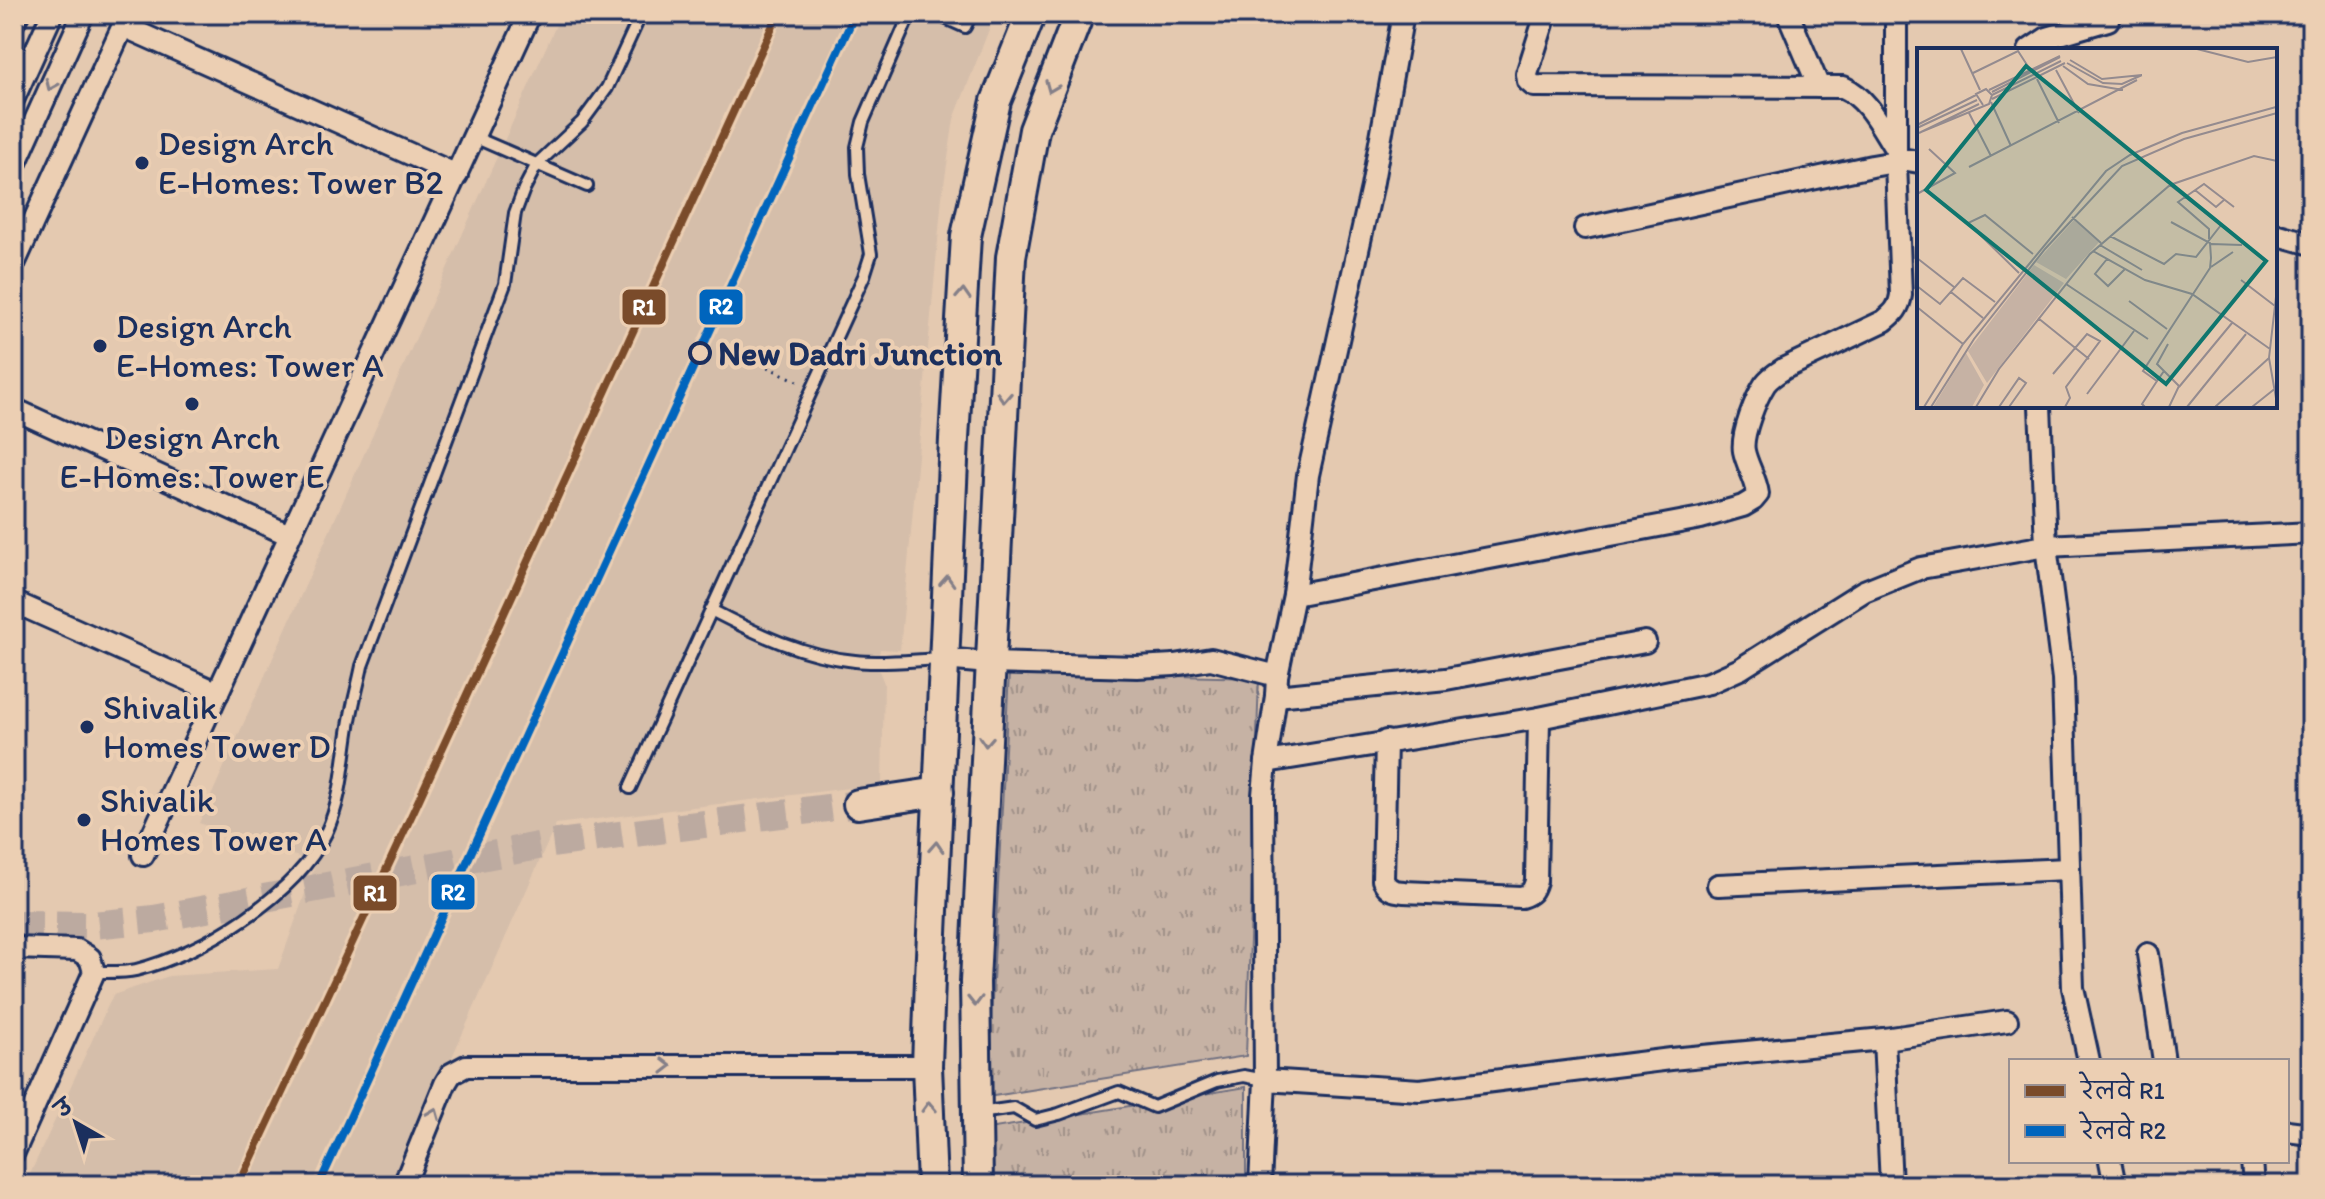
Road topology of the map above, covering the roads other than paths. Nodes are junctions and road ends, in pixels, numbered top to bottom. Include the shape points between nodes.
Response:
1 (18, 14) edge
2 (52, 14) edge
3 (83, 14) edge
4 (641, 14) edge
5 (910, 14) edge
6 (936, 14) edge
7 (971, 14) edge
8 (1031, 14) edge
9 (1079, 14) edge
10 (1403, 14) edge
11 (1546, 14) edge
12 (1788, 14) edge
13 (1896, 14) edge
14 (521, 17) edge
15 (126, 20) edge
16 (2108, 20) dead end
17 (14, 22) edge
18 (2032, 48) edge
19 (1819, 87) junction
20 (14, 98) edge
21 (474, 137) junction
22 (1896, 156) junction
23 (1917, 162) edge
24 (537, 164) junction
25 (14, 167) edge
26 (457, 175) junction
27 (587, 186) dead end
28 (1585, 228) dead end
29 (2277, 235) edge
30 (2311, 244) edge
31 (14, 264) edge
32 (2040, 408) edge
33 (14, 409) edge
34 (2311, 533) edge
35 (289, 535) junction
36 (2046, 546) junction
37 (1294, 595) junction
38 (14, 602) edge
39 (711, 610) junction
40 (1645, 642) dead end
41 (944, 659) junction
42 (989, 663) junction
43 (1277, 686) junction
44 (218, 693) junction
45 (1539, 718) junction
46 (1386, 741) junction
47 (1266, 762) junction
48 (630, 788) dead end
49 (939, 792) junction
50 (858, 804) tunnel mouth
51 (143, 855) dead end
52 (2068, 869) junction
53 (1718, 885) dead end
54 (14, 948) edge
55 (2148, 954) dead end
56 (94, 972) junction
57 (2007, 1021) dead end
58 (1884, 1039) junction
59 (2089, 1059) edge
60 (2164, 1059) edge
61 (927, 1066) junction
62 (1265, 1080) junction
63 (977, 1114) junction
64 (2289, 1131) edge
65 (2311, 1134) edge
66 (14, 1152) edge
67 (2110, 1163) edge
68 (2252, 1163) edge
69 (404, 1185) edge
70 (932, 1185) edge
71 (978, 1185) edge
72 (1260, 1185) edge
73 (1891, 1185) edge
74 (2115, 1185) edge
75 (2254, 1185) edge

1 - 17 street
2 - 20 street
3 -> 25 street
4 - 24 lane via 607,88 582,122
5 - 39 lane via 857,147 871,254 864,276
6 - 7 lane via 965,27
41 -> 8 street via 966,236 996,101
9 -> 42 street via 1034,130 1011,257
10 - 37 street via 1372,187 1308,475
11 - 19 street via 1527,74 1534,86
12 - 19 street
13 - 22 street
14 - 21 street
15 - 26 street
15 - 31 street
16 - 18 street via 2047,38
19 - 22 street via 1843,87 1858,95
21 - 24 lane
21 - 26 street
22 - 23 street
22 - 28 street
22 - 37 street via 1899,306 1884,321 1785,368 1764,385 1743,443 1757,485 1753,500 1649,529
24 - 27 lane
24 - 56 lane via 515,213 505,284 362,666 341,791 325,834 298,874 221,933 134,970
26 - 35 street
29 - 30 street
32 - 36 street
33 - 35 street
34 - 36 street
35 - 44 street
36 - 45 street via 1921,568 1886,580 1709,683
36 - 52 street via 2063,679
37 - 43 street
38 - 44 street
39 - 41 lane via 802,651 856,661
39 - 48 lane
40 - 43 street via 1446,679
41 - 42 street
41 - 49 street
42 - 43 street via 1137,667 1211,659
42 -> 63 street via 975,982
43 - 47 street
44 - 51 street
45 - 46 street
45 - 46 street via 1536,881 1529,895 1521,897 1387,887
46 - 47 street
47 - 62 street
49 - 50 street
61 -> 49 street
52 - 53 street
52 - 59 street via 2073,988
54 - 56 street via 77,950 90,958
55 - 60 street
56 - 66 street
57 - 58 street
58 - 62 street via 1420,1090
58 - 73 street
69 -> 61 street via 445,1084 466,1066
70 -> 61 street
62 - 63 lane via 1244,1076 1217,1081 1154,1107 1119,1092 1035,1120 1014,1108
62 - 72 street
63 - 71 street
64 - 65 street
67 - 74 street
68 - 75 street

